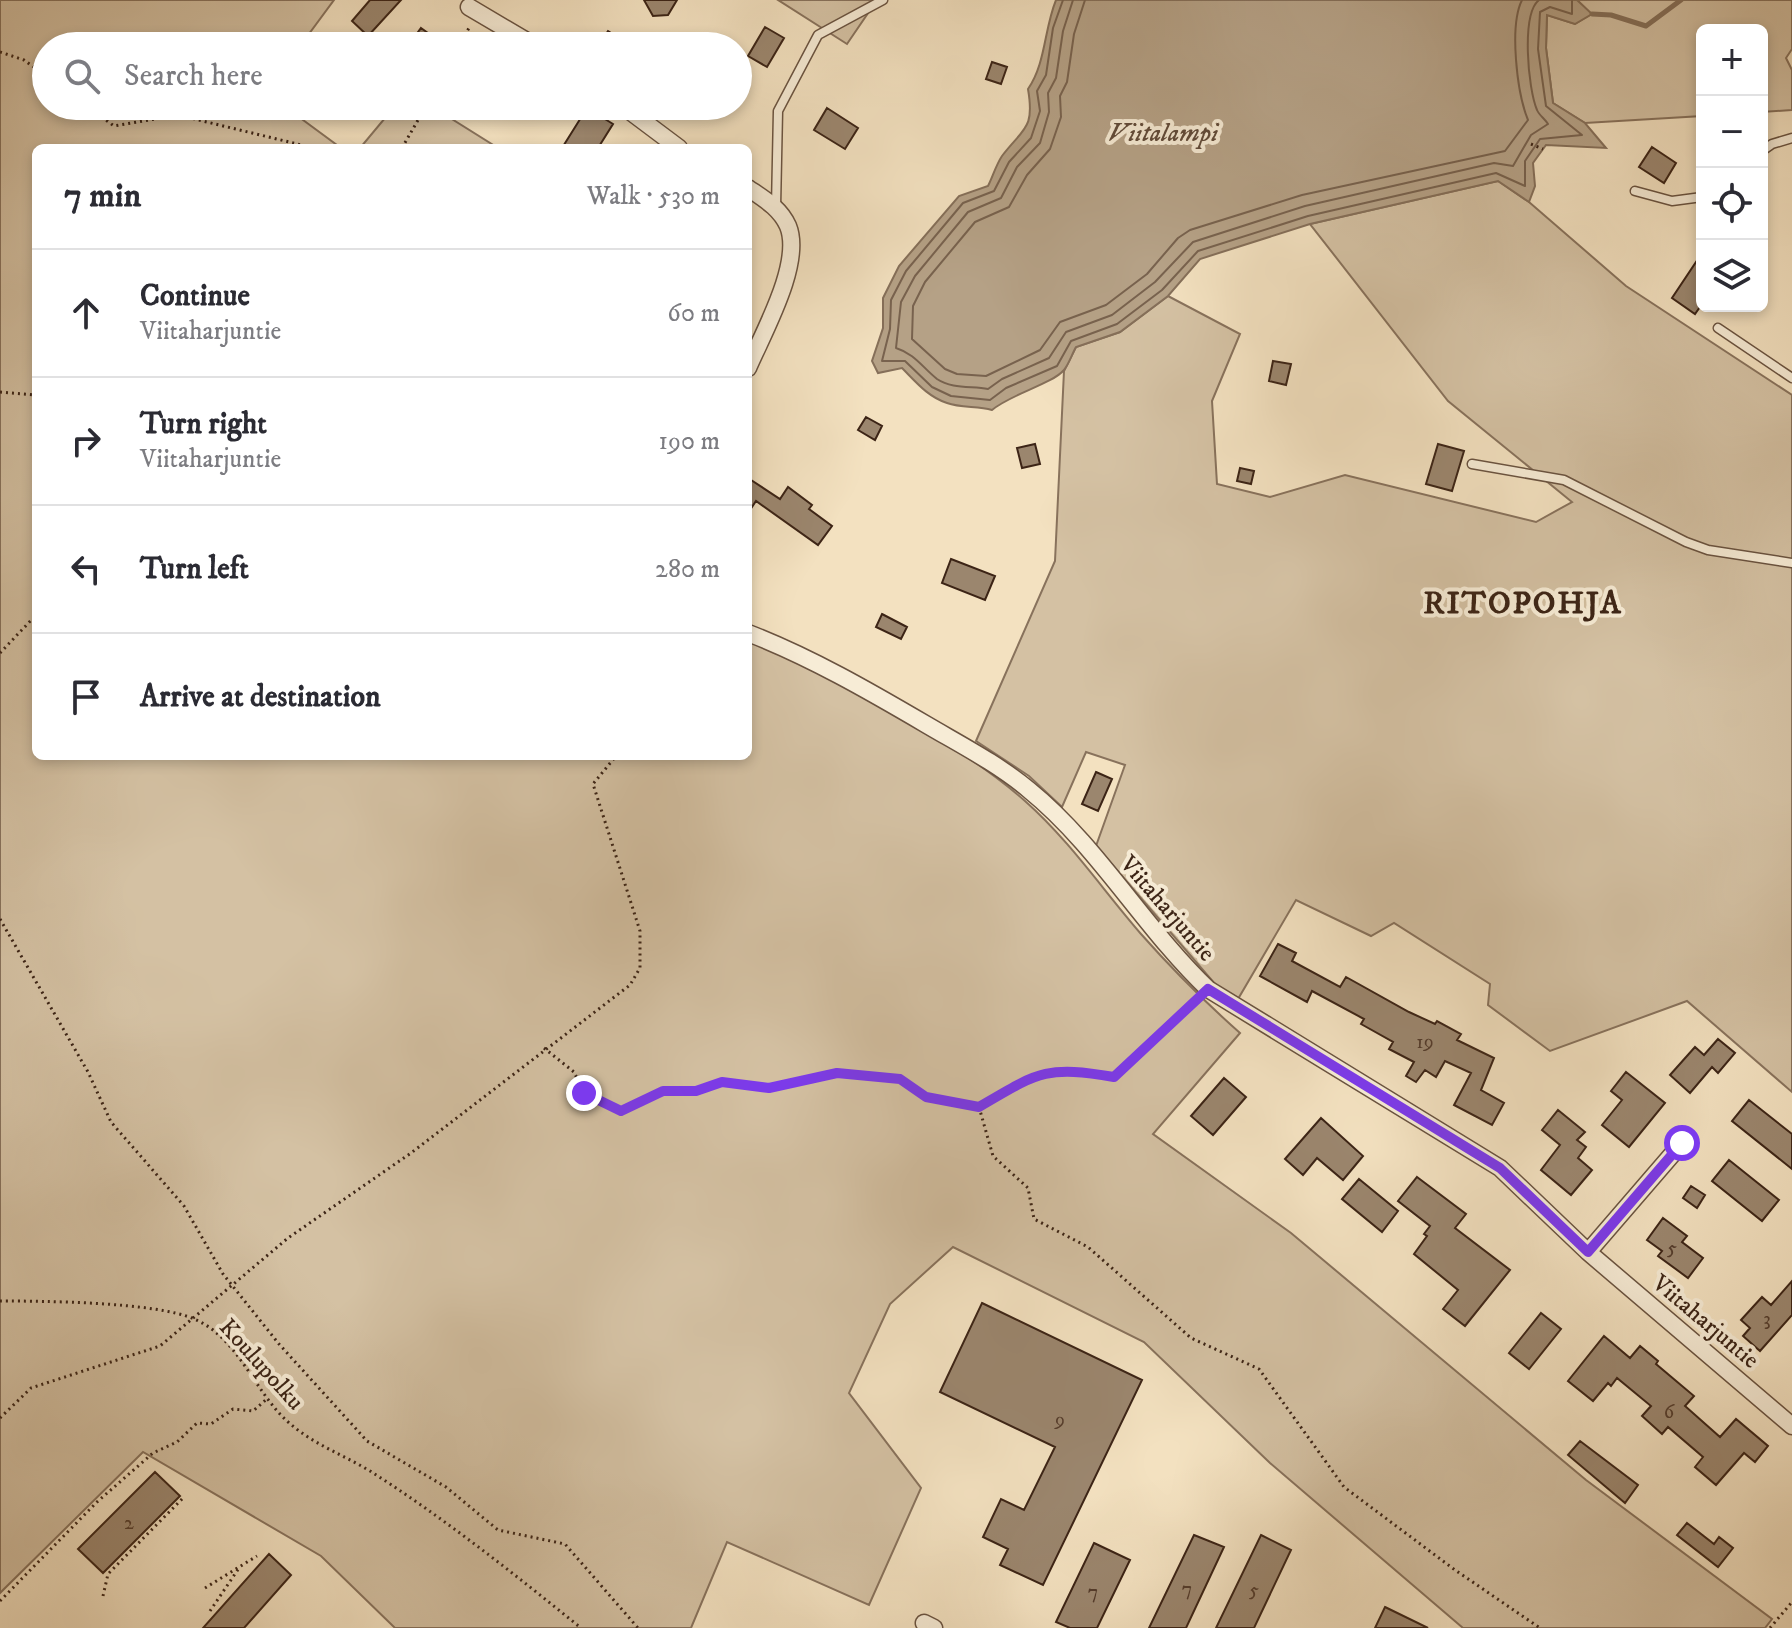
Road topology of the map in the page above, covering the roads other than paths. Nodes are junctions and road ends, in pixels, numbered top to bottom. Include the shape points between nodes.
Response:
1 (883, 0) edge
2 (474, 10) road end
3 (511, 32) edge
4 (642, 120) edge
5 (1792, 138) edge
6 (674, 144) edge
7 (1768, 147) edge
8 (752, 191) edge
9 (1635, 191) dead end
10 (1696, 198) edge
11 (776, 208) junction
12 (1718, 328) dead end
13 (752, 358) edge
14 (1792, 378) edge
15 (1472, 464) dead end
16 (1792, 563) edge
17 (752, 635) edge
18 (1682, 1143) dead end
19 (1588, 1252) junction
20 (1792, 1426) edge

1 - 11 lane via 818,35 778,111
2 - 3 street
4 - 6 street
5 - 7 lane
8 - 11 street
9 - 10 lane via 1672,201
11 - 13 street via 793,244
12 - 14 lane
15 - 16 lane via 1564,480 1708,550
17 - 19 street, Viitaharjuntie via 880,698 1031,790 1208,989 1488,1159
18 - 19 street
19 - 20 street, Viitaharjuntie

